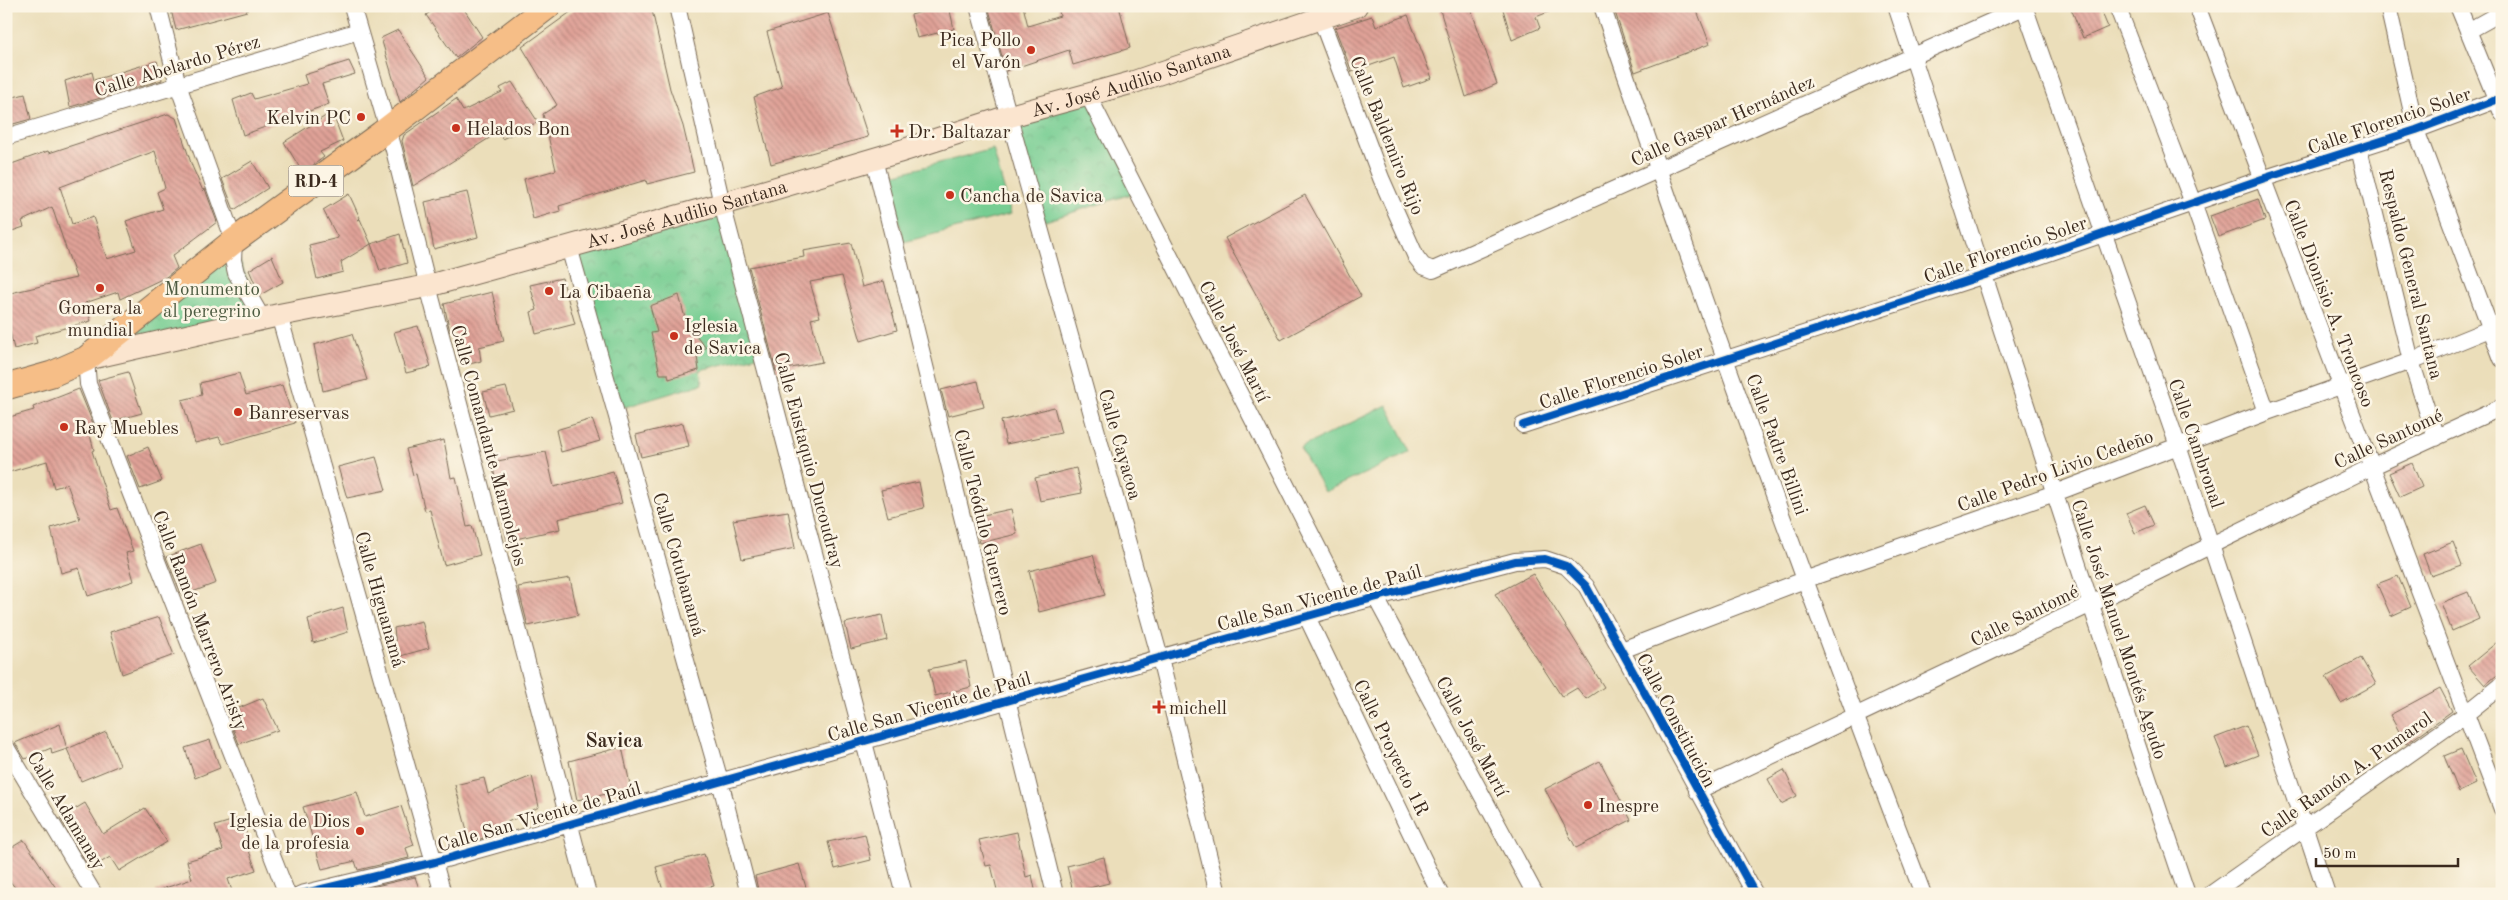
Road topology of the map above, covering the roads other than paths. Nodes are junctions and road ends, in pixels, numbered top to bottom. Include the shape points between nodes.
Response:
1 (158, 6) edge
2 (352, 6) edge
3 (548, 6) edge
4 (678, 6) edge
5 (978, 6) edge
6 (1356, 6) edge
7 (1602, 6) edge
8 (1896, 6) edge
9 (2117, 6) edge
10 (2197, 6) edge
11 (2388, 6) edge
12 (2458, 6) edge
13 (2025, 7) edge
14 (1318, 12) edge
15 (2502, 12) edge
16 (359, 31) junction
17 (2468, 31) junction
18 (1912, 56) junction
19 (178, 85) junction
20 (1088, 95) junction
21 (2499, 106) edge
22 (1010, 116) junction
23 (388, 128) junction
24 (2416, 130) junction
25 (6, 137) edge
26 (2359, 148) junction
27 (874, 159) junction
28 (1658, 170) junction
29 (2262, 179) junction
30 (2193, 203) junction
31 (722, 204) junction
32 (2104, 232) junction
33 (234, 241) junction
34 (569, 247) junction
35 (1433, 270) joint
36 (1986, 275) junction
37 (428, 286) junction
38 (271, 318) junction
39 (2495, 327) edge
40 (1725, 358) junction
41 (86, 359) junction
42 (2502, 359) edge
43 (2411, 361) junction
44 (6, 374) edge
45 (6, 387) edge
46 (2341, 387) junction
47 (2502, 407) edge
48 (2267, 412) junction
49 (1523, 425) dead end
50 (2436, 438) junction
51 (2178, 446) junction
52 (2371, 467) junction
53 (2055, 493) junction
54 (2212, 546) junction
55 (1566, 566) joint
56 (1806, 579) junction
57 (1376, 598) junction
58 (1347, 605) junction
59 (2090, 605) junction
60 (1307, 617) junction
61 (1622, 650) junction
62 (1160, 658) junction
63 (2502, 685) edge
64 (1007, 700) junction
65 (2466, 714) junction
66 (1855, 717) junction
67 (863, 741) junction
68 (6, 747) edge
69 (720, 781) junction
70 (1696, 791) junction
71 (2502, 809) edge
72 (569, 824) junction
73 (2305, 828) junction
74 (435, 862) junction
75 (94, 894) edge
76 (286, 894) edge
77 (301, 894) edge
78 (443, 894) edge
79 (588, 894) edge
80 (749, 894) edge
81 (904, 894) edge
82 (1055, 894) edge
83 (1218, 894) edge
84 (1440, 894) edge
85 (1535, 894) edge
86 (1755, 894) edge
87 (1923, 894) edge
88 (2187, 894) edge
89 (2211, 894) edge
90 (2327, 894) edge

1 - 19 street, Calle Higuanamá
2 - 16 street, Calle Comandante Marmolejos
3 - 23 main road, RD-4
4 - 31 street, Calle Eustaquio Ducoudray
5 - 22 street, Calle Cayacoa
6 - 14 main road, Av. José Audilio Santana
7 - 28 street, Calle Padre Billini
8 - 18 street, Calle José Manuel Montés Agudo
9 - 30 street
10 - 29 street, Calle Dionisio A. Troncoso
11 - 24 street
12 - 17 street
13 - 18 street, Calle Gaspar Hernández
13 - 32 street, Calle Cambronal
14 - 20 main road, Av. José Audilio Santana via 1134,82
14 - 35 street, Calle Baldemiro Rijo via 1381,178 1416,257 1423,266
15 - 17 street
16 - 19 street, Calle Abelardo Pérez
16 - 23 street, Calle Comandante Marmolejos
17 - 21 street
18 - 28 street, Calle Gaspar Hernández
18 - 36 street, Calle José Manuel Montés Agudo
19 - 25 street, Calle Abelardo Pérez
19 - 33 street, Calle Higuanamá
20 - 22 main road, Av. José Audilio Santana
20 - 58 street, Calle José Martí
21 - 24 street, Calle Florencio Soler
22 - 27 main road, Av. José Audilio Santana
22 - 62 street, Calle Cayacoa
23 - 33 main road, RD-4
23 - 37 street, Calle Comandante Marmolejos
24 - 26 street, Calle Florencio Soler
24 - 39 street
26 - 29 street, Calle Florencio Soler
26 - 43 street, Respaldo General Santana
27 - 31 main road, Av. José Audilio Santana
27 - 64 street, Calle Teódulo Guerrero
28 - 35 street, Calle Gaspar Hernández
28 - 40 street, Calle Padre Billini
29 - 30 street, Calle Florencio Soler
29 - 46 street, Calle Dionisio A. Troncoso
30 - 32 street, Calle Florencio Soler
30 - 48 street
31 - 34 main road, Av. José Audilio Santana
31 - 67 street, Calle Eustaquio Ducoudray
32 - 36 street, Calle Florencio Soler
32 - 51 street, Calle Cambronal
33 - 38 street, Calle Higuanamá via 236,273
33 - 41 main road, RD-4
34 - 37 main road, Av. José Audilio Santana
34 - 69 street, Calle Cotubanamá
36 - 40 street, Calle Florencio Soler
36 - 53 street, Calle José Manuel Montés Agudo
37 - 38 main road, Av. José Audilio Santana
37 - 72 street, Calle Comandante Marmolejos
38 - 41 main road, Av. José Audilio Santana
38 - 74 street, Calle Higuanamá
39 - 42 street
39 - 43 street, Calle Pedro Livio Cedeño
40 - 49 street, Calle Florencio Soler
40 - 56 street, Calle Padre Billini
41 - 44 main road
41 - 45 main road, Av. José Audilio Santana / RD-4 via 52,374
41 - 76 street, Calle Ramón Marrero Aristy via 88,384
43 - 46 street, Calle Pedro Livio Cedeño
43 - 50 street, Respaldo General Santana
46 - 48 street, Calle Pedro Livio Cedeño
46 - 52 street, Calle Dionisio A. Troncoso
47 - 50 street, Calle Santomé
48 - 51 street, Calle Pedro Livio Cedeño
50 - 52 street, Calle Santomé
51 - 53 street, Calle Pedro Livio Cedeño
51 - 54 street, Calle Cambronal
52 - 54 street, Calle Santomé
52 - 65 street, Calle Dionisio A. Troncoso
53 - 56 street, Calle Pedro Livio Cedeño
53 - 59 street, Calle José Manuel Montés Agudo
54 - 59 street, Calle Santomé
54 - 73 street, Calle Cambronal
55 - 57 street, Calle San Vicente de Paúl via 1544,559 1515,561
55 - 61 street, Calle Constitución via 1586,586
56 - 61 street, Calle Pedro Livio Cedeño
56 - 66 street, Calle Padre Billini
57 - 58 street, Calle San Vicente de Paúl
57 - 85 street, Calle José Martí
58 - 60 street, Calle San Vicente de Paúl
59 - 66 street, Calle Santomé
59 - 88 street, Calle José Manuel Montés Agudo
60 - 62 street, Calle San Vicente de Paúl
60 - 84 street, Calle Proyecto 1R
61 - 70 street, Calle Constitución
62 - 64 street, Calle San Vicente de Paúl
62 - 83 street, Calle Cayacoa
63 - 65 street, Calle Ramón A. Pumarol
64 - 67 street, Calle San Vicente de Paúl
64 - 82 street, Calle Teódulo Guerrero
65 - 71 street, Calle Dionisio A. Troncoso
65 - 73 street, Calle Ramón A. Pumarol
66 - 70 street, Calle Santomé
66 - 87 street, Calle Padre Billini
67 - 69 street, Calle San Vicente de Paúl
67 - 81 street, Calle Eustaquio Ducoudray
68 - 75 street, Calle Adamanay
69 - 72 street, Calle San Vicente de Paúl
69 - 80 street, Calle Cotubanamá
70 - 86 street, Calle Constitución
72 - 74 street, Calle San Vicente de Paúl
72 - 79 street, Calle Comandante Marmolejos
73 - 89 street, Calle Ramón A. Pumarol
73 - 90 street, Calle Cambronal
74 - 77 street, Calle San Vicente de Paúl
74 - 78 street, Calle Higuanamá

